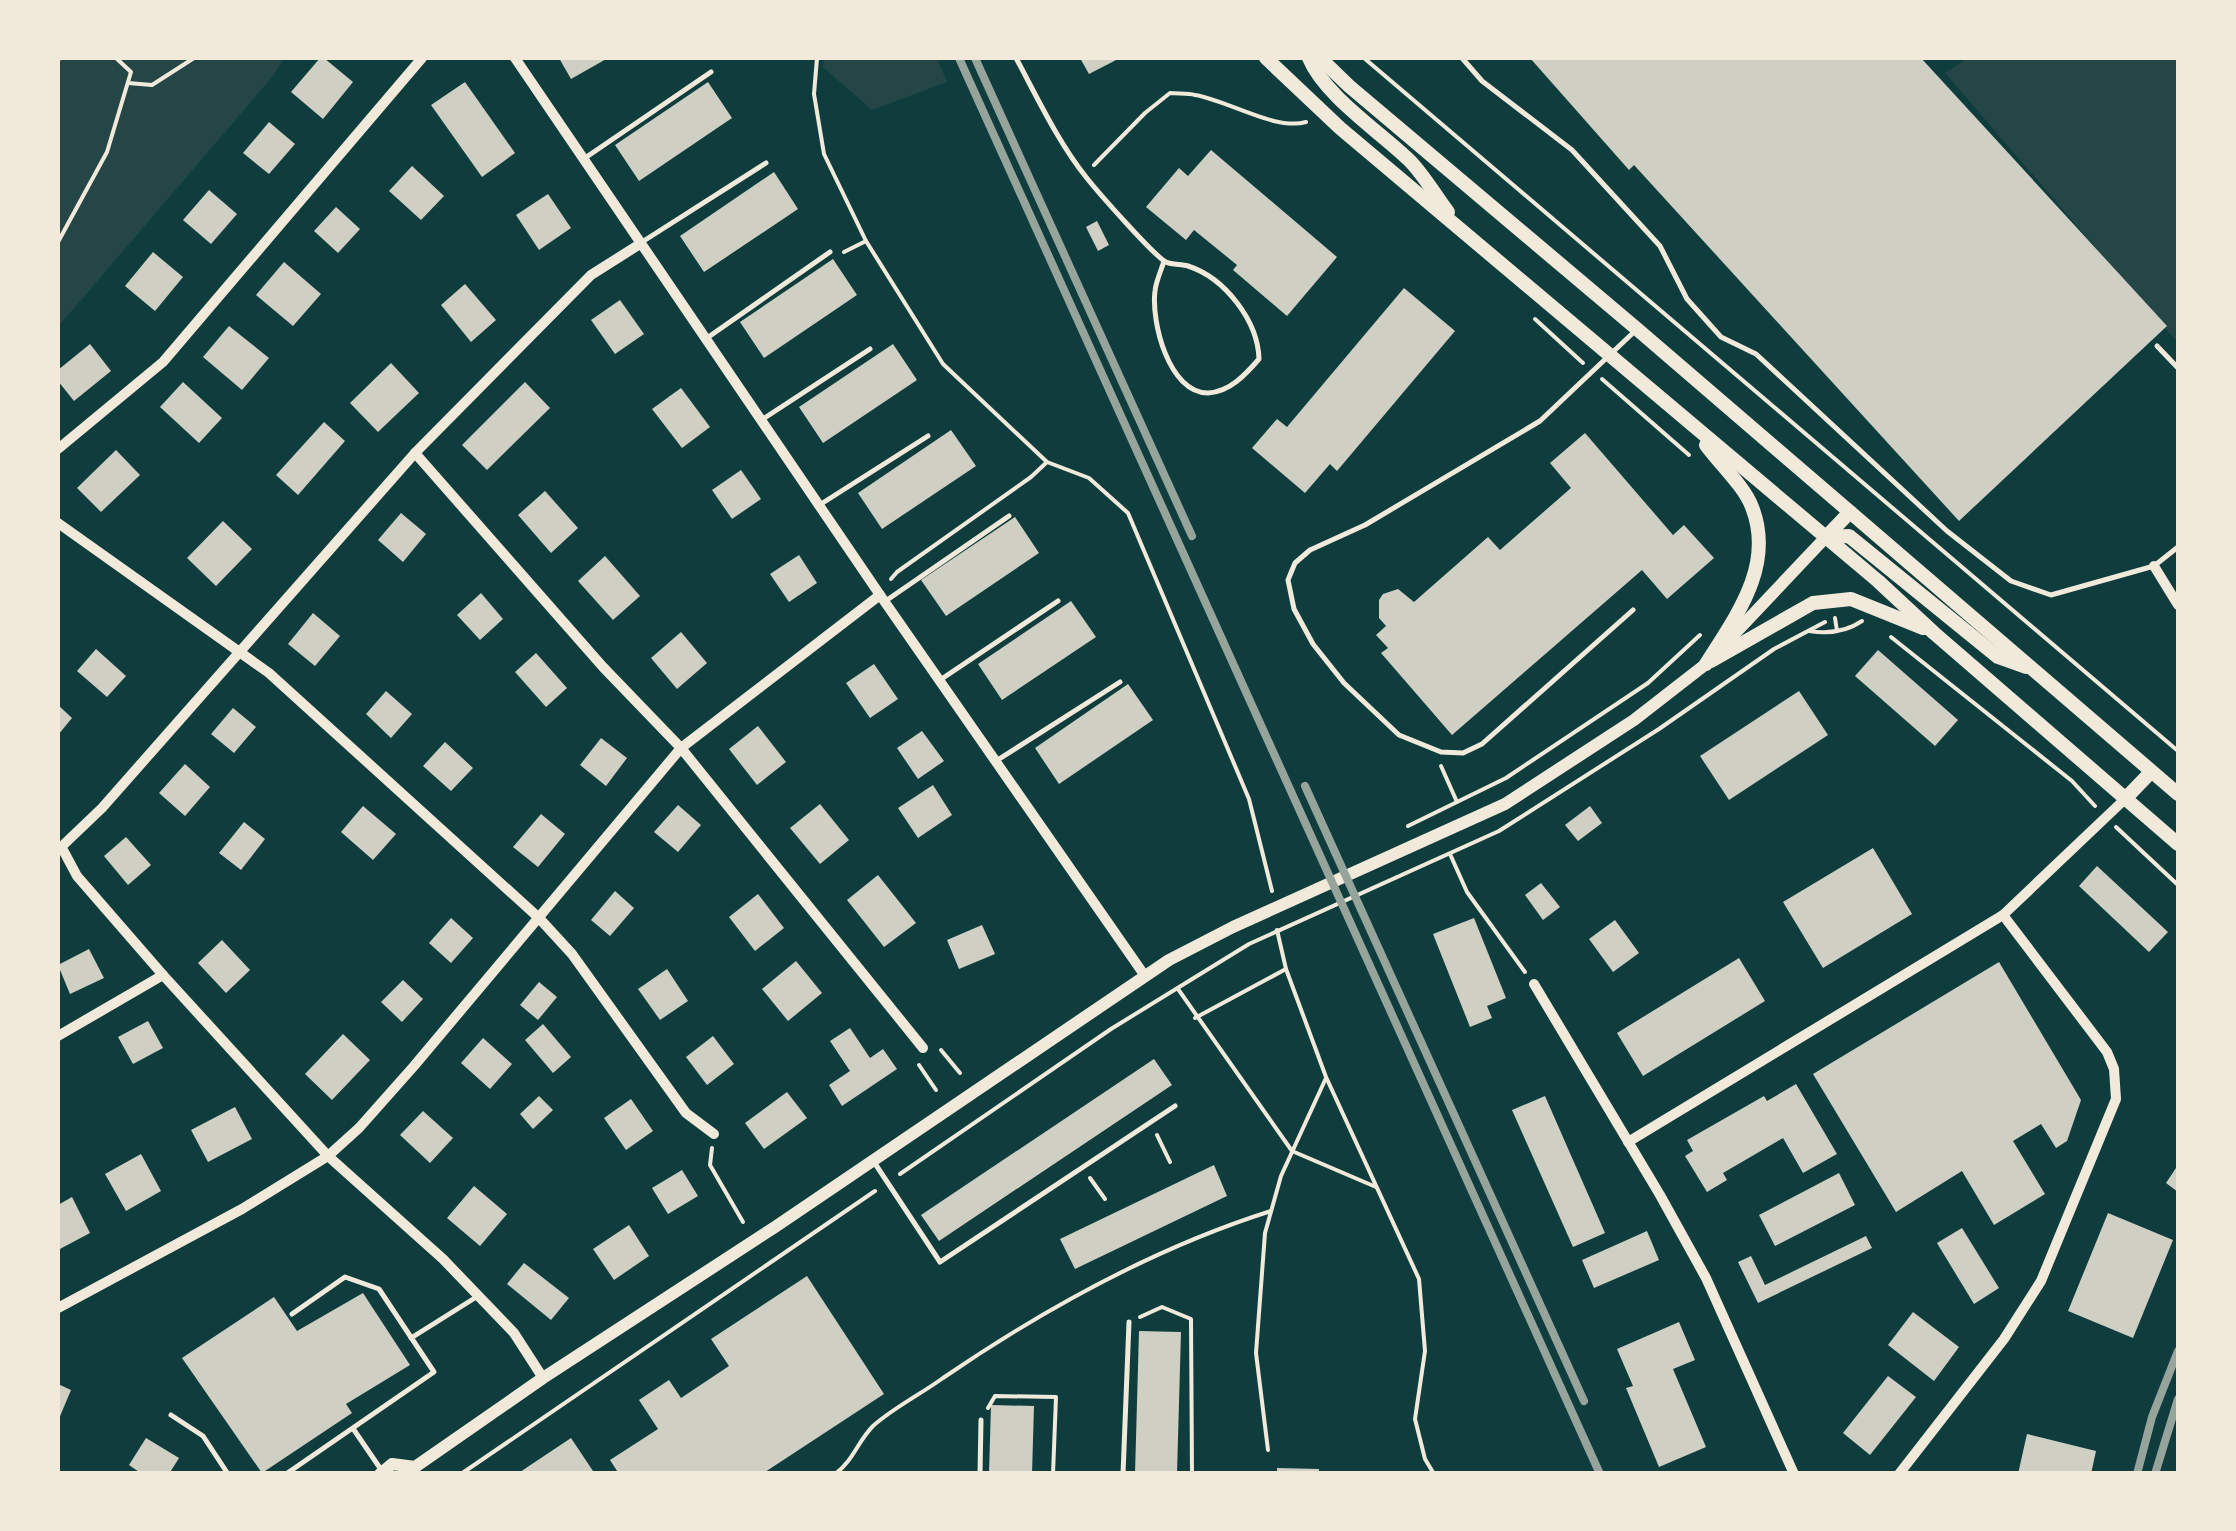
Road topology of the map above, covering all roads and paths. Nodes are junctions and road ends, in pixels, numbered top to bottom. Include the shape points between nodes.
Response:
1 (116, 58) edge
2 (194, 58) edge
3 (422, 58) edge
4 (514, 58) edge
5 (817, 58) edge
6 (1016, 58) edge
7 (1266, 58) edge
8 (1309, 58) edge
9 (1320, 58) edge
10 (1364, 58) edge
11 (1462, 58) edge
12 (712, 72) dead end
13 (128, 83) junction
14 (1316, 120) dead end
15 (583, 160) junction
16 (766, 163) dead end
17 (1084, 176) junction
18 (1460, 230) junction
19 (866, 241) junction
20 (58, 242) edge
21 (640, 244) junction
22 (830, 252) joint
23 (1164, 262) junction
24 (1638, 329) junction
25 (704, 340) junction
26 (2157, 346) dead end
27 (870, 349) dead end
28 (1611, 356) junction
29 (2178, 368) edge
30 (1593, 372) junction
31 (761, 421) junction
32 (1688, 422) junction
33 (928, 436) dead end
34 (58, 449) edge
35 (415, 453) junction
36 (1692, 457) dead end
37 (1046, 462) junction
38 (819, 506) junction
39 (1850, 512) junction
40 (1010, 516) dead end
41 (58, 524) edge
42 (1826, 537) junction
43 (2178, 547) edge
44 (2154, 566) junction
45 (882, 598) junction
46 (1058, 601) dead end
47 (2178, 605) edge
48 (1633, 610) dead end
49 (1867, 618) dead end
50 (1882, 629) dead end
51 (1705, 630) dead end
52 (1837, 632) junction
53 (1934, 633) junction
54 (240, 651) junction
55 (1706, 664) junction
56 (2034, 670) junction
57 (940, 680) junction
58 (1120, 682) dead end
59 (681, 748) junction
60 (2178, 751) edge
61 (996, 761) junction
62 (1440, 772) dead end
63 (2151, 772) junction
64 (2178, 794) edge
65 (2124, 800) junction
66 (1456, 802) junction
67 (2105, 816) junction
68 (1396, 832) dead end
69 (2178, 844) edge
70 (60, 849) edge
71 (1450, 854) dead end
72 (1397, 879) dead end
73 (2178, 885) edge
74 (1272, 891) dead end
75 (2003, 915) junction
76 (539, 918) junction
77 (1277, 927) dead end
78 (1286, 969) junction
79 (164, 975) junction
80 (1145, 976) junction
81 (1534, 984) joint
82 (1178, 989) junction
83 (1195, 1018) junction
84 (58, 1036) edge
85 (923, 1048) junction
86 (960, 1072) dead end
87 (1326, 1077) junction
88 (936, 1090) dead end
89 (1175, 1106) dead end
90 (1151, 1122) junction
91 (714, 1134) joint
92 (1628, 1142) junction
93 (1292, 1151) junction
94 (328, 1156) junction
95 (872, 1160) junction
96 (1170, 1162) dead end
97 (1078, 1170) junction
98 (887, 1182) junction
99 (1376, 1187) junction
100 (1105, 1199) dead end
101 (1271, 1211) junction
102 (743, 1222) dead end
103 (478, 1296) junction
104 (58, 1308) edge
105 (292, 1314) dead end
106 (1129, 1322) joint
107 (411, 1338) junction
108 (543, 1378) junction
109 (171, 1415) dead end
110 (981, 1420) joint
111 (354, 1429) junction
112 (1268, 1450) dead end
113 (414, 1470) edge
114 (382, 1473) edge
115 (228, 1474) edge
116 (286, 1474) edge
117 (460, 1474) edge
118 (835, 1474) edge
119 (980, 1474) edge
120 (1053, 1474) edge
121 (1123, 1474) edge
122 (1192, 1474) edge
123 (1434, 1474) edge
124 (1794, 1474) edge
125 (1898, 1474) edge

1 - 13 path via 131,72
2 - 13 path via 152,85
3 - 34 street via 163,362
4 - 15 street
5 - 19 path via 814,94 824,154
6 - 17 lane
7 - 18 main road
8 - 18 main road via 1340,98 1413,164
9 - 24 main road
10 - 60 path
11 - 44 lane via 1572,150 1660,246 1688,299 1721,337 1756,354 1974,554 2011,581 2051,595
12 - 15 lane
13 - 20 path via 107,152
14 - 17 path via 1298,125 1194,94 1170,94
15 - 21 street
16 - 21 lane
17 - 23 lane
18 - 28 main road
19 - 22 path via 837,256
19 - 37 path via 943,364
21 - 25 street
21 - 35 street via 591,275
22 - 25 lane
23 - 23 lane via 1154,293 1173,370 1190,389 1228,388 1259,359 1258,338 1223,289 1191,266
24 - 28 lane
24 - 39 main road
25 - 31 street
26 - 29 lane
27 - 31 lane
28 - 30 lane
28 - 32 main road
30 - 36 path
30 - 48 lane via 1540,421 1365,525 1310,550 1288,580 1306,632 1344,683 1399,735 1441,752 1463,753 1482,744
31 - 38 street
32 - 42 main road
32 - 55 main road via 1752,505 1762,549 1747,597
33 - 38 lane
35 - 54 street
35 - 59 street
37 - 45 path via 897,572
37 - 74 path via 1089,478 1128,513 1249,799
38 - 45 street
39 - 42 main road
39 - 56 main road
40 - 45 lane
41 - 54 street
42 - 53 main road
42 - 55 street
42 - 56 main road via 1849,536 1998,658
43 - 44 lane
44 - 47 street
45 - 57 street
45 - 59 street
46 - 57 lane
49 - 52 path
50 - 67 path via 2072,781
51 - 66 path via 1648,683 1506,778
52 - 52 path via 1825,634 1809,631 1835,619
53 - 55 main road via 1851,598 1812,604
53 - 65 main road
54 - 70 street
54 - 76 street
55 - 80 street via 1505,804 1234,927
56 - 63 main road
57 - 61 street
58 - 61 lane
59 - 76 street
59 - 85 street
61 - 80 street
62 - 66 path
63 - 64 main road
63 - 65 main road
65 - 67 street
65 - 69 main road
66 - 68 path
67 - 73 path
67 - 75 street
70 - 79 street
71 - 81 path via 1467,892
72 - 82 path via 1249,944
75 - 92 street
75 - 125 street via 2107,1052 2116,1098 2041,1281
76 - 91 street via 686,1113
76 - 94 street
77 - 78 path
78 - 83 path
78 - 87 path
79 - 84 street
79 - 94 street
80 - 95 street
81 - 92 street
82 - 83 path
82 - 98 path
83 - 93 path
85 - 86 path via 934,1041
85 - 88 path via 915,1059
87 - 93 path
87 - 99 path
89 - 90 lane
90 - 96 path
90 - 97 lane
91 - 102 path via 710,1165
92 - 124 street via 1706,1278
93 - 99 path
93 - 101 path
94 - 103 street
94 - 104 street
95 - 98 lane
95 - 108 street
97 - 98 lane via 940,1262
97 - 100 path
98 - 117 path
99 - 123 path via 1419,1279 1426,1350 1416,1419
101 - 112 path via 1256,1353
101 - 118 path via 1161,1252 1008,1333 872,1427
103 - 107 lane
103 - 108 street via 514,1332
105 - 107 lane via 345,1277 379,1289
106 - 121 lane
106 - 122 path via 1162,1306 1192,1320
107 - 111 lane via 434,1372
108 - 113 street
109 - 115 lane via 203,1436
110 - 119 lane
110 - 120 path via 995,1396 1056,1398
111 - 114 lane
111 - 116 lane
113 - 114 street via 392,1464

